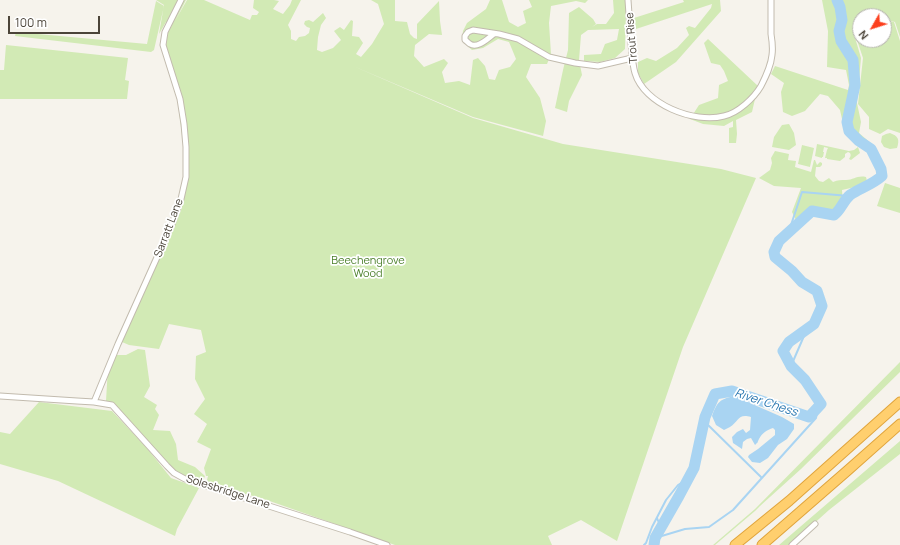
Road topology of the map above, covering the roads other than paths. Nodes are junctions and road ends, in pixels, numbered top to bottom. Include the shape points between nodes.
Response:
1 (181, 0) edge
2 (628, 0) edge
3 (770, 0) edge
4 (494, 34) junction
5 (632, 58) junction
6 (0, 396) edge
7 (94, 402) junction
8 (900, 402) edge
9 (900, 424) edge
10 (815, 524) dead end
11 (387, 545) edge
12 (735, 545) edge
13 (762, 545) edge
14 (792, 545) edge

1 - 7 street, Sarratt Lane via 165,32 163,45 178,93 184,124 186,177 172,224
2 - 5 street, Trout Rise
3 - 5 street, Trout Rise via 773,53 770,68 755,95 740,108 724,116 700,117 679,112 662,104 641,85 635,74
4 - 4 street via 474,46 465,40 468,32 473,30
4 - 5 street via 518,39 549,57 575,63 598,66
6 - 7 street, Solesbridge Lane
7 - 11 street, Solesbridge Lane via 112,405 167,466 185,479
8 - 12 highway via 789,501
9 - 13 highway
10 - 14 street

